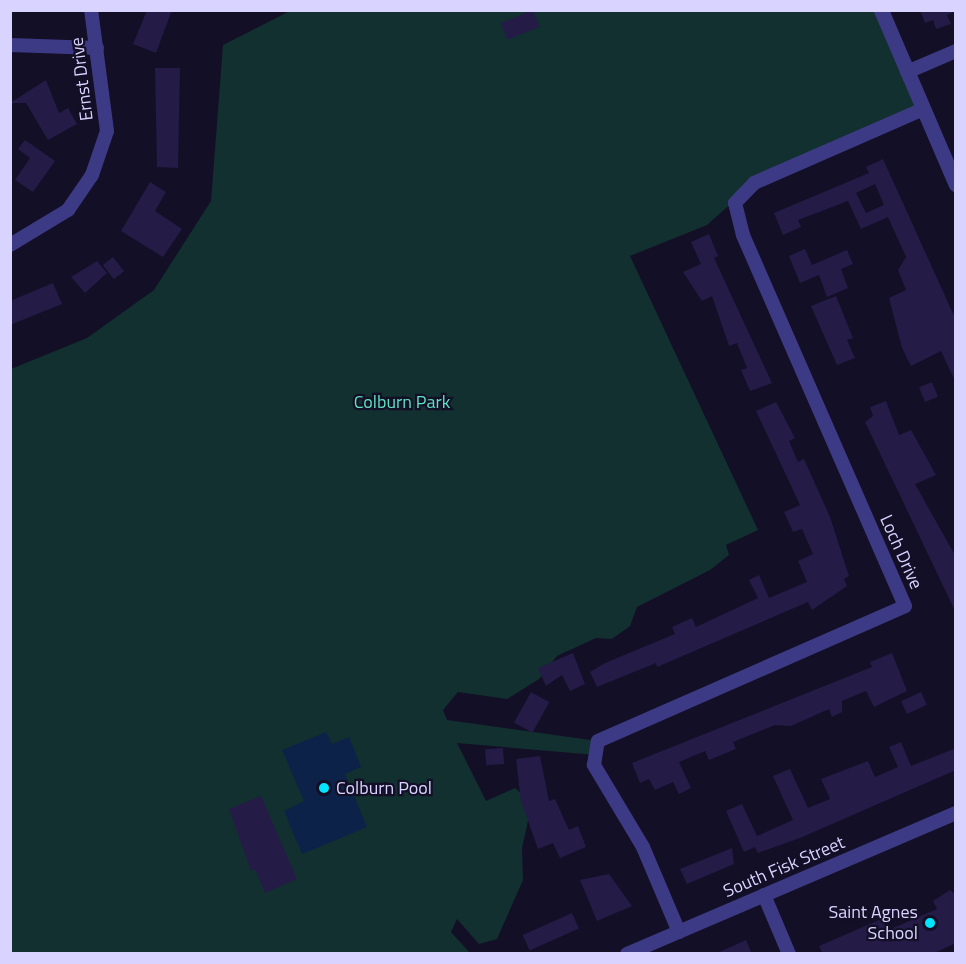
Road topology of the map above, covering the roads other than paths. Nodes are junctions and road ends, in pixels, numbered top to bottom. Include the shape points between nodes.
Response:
1 (92, 10) edge
2 (881, 10) edge
3 (10, 45) edge
4 (97, 48) junction
5 (956, 51) edge
6 (908, 72) junction
7 (923, 110) junction
8 (956, 185) edge
9 (10, 245) edge
10 (956, 813) edge
11 (764, 895) junction
12 (679, 932) junction
13 (627, 954) edge
14 (789, 954) edge

1 - 4 street, Ernst Drive
2 - 6 street
3 - 4 street
4 - 9 street, Ernst Drive via 107,131 92,175 68,210
5 - 6 street
6 - 7 street
7 - 8 street
7 - 12 street, Loch Drive via 754,183 735,203 743,235 905,606 598,741 594,765 643,847
10 - 11 street, South Fisk Street
11 - 12 street, South Fisk Street
11 - 14 street
12 - 13 street, South Fisk Street

